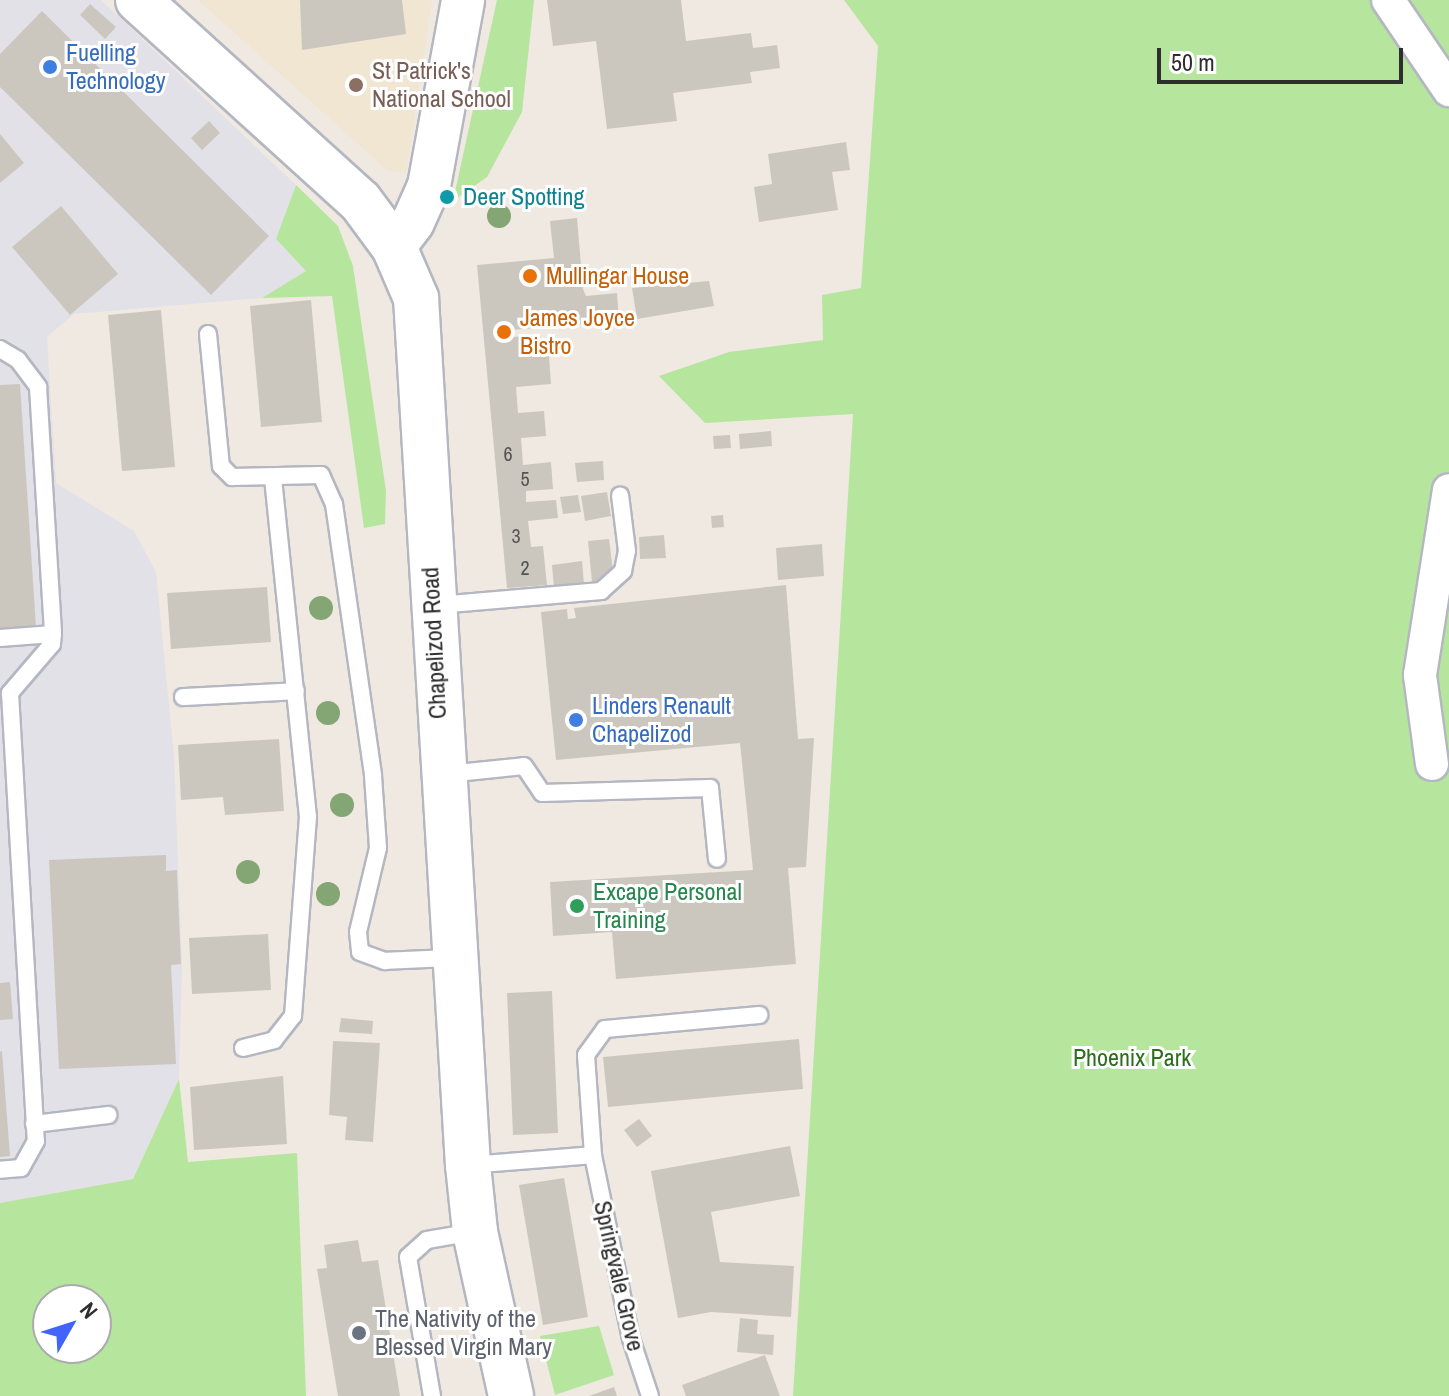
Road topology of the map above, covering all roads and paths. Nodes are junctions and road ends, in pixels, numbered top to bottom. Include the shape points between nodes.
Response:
1 (138, 0) edge
2 (463, 0) edge
3 (1388, 0) edge
4 (1449, 90) edge
5 (394, 247) junction
6 (208, 334) dead end
7 (0, 349) edge
8 (273, 479) junction
9 (1449, 490) edge
10 (620, 495) dead end
11 (432, 605) junction
12 (53, 634) junction
13 (0, 638) edge
14 (296, 691) junction
15 (183, 697) dead end
16 (1432, 764) dead end
17 (441, 775) junction
18 (717, 859) dead end
19 (19, 914) junction
20 (0, 915) edge
21 (452, 958) junction
22 (759, 1015) dead end
23 (243, 1048) dead end
24 (108, 1115) dead end
25 (34, 1124) junction
26 (593, 1155) junction
27 (468, 1165) junction
28 (0, 1170) edge
29 (475, 1232) junction
30 (432, 1396) edge
31 (511, 1396) edge
32 (650, 1396) edge

1 - 5 main road, Chapelizod Road via 360,201
2 - 5 street via 429,186 413,222
3 - 4 street
5 - 11 main road, Chapelizod Road via 416,298
6 - 8 lane via 221,466 232,477
7 - 12 lane via 18,360 38,387
8 - 14 lane
8 - 21 lane via 321,475 334,504 373,776 378,848 358,932 360,952 385,961
9 - 16 street via 1420,675
10 - 11 lane via 627,551 623,571 601,591
11 - 17 main road, Chapelizod Road
12 - 13 lane
12 - 19 lane via 52,644 10,693
14 - 15 lane
14 - 23 lane via 308,817 293,1016 274,1040
17 - 18 lane via 524,766 542,793 710,788
17 - 21 main road, Chapelizod Road
19 - 20 lane
19 - 25 lane
21 - 27 main road, Chapelizod Road
22 - 26 lane, Springvale Grove via 605,1029 586,1055
24 - 25 lane
25 - 28 lane via 36,1141 21,1168
26 - 27 lane
26 - 32 lane, Springvale Grove via 631,1339
27 - 29 main road, Chapelizod Road
29 - 30 lane via 427,1240 408,1257
29 - 31 main road, Chapelizod Road

